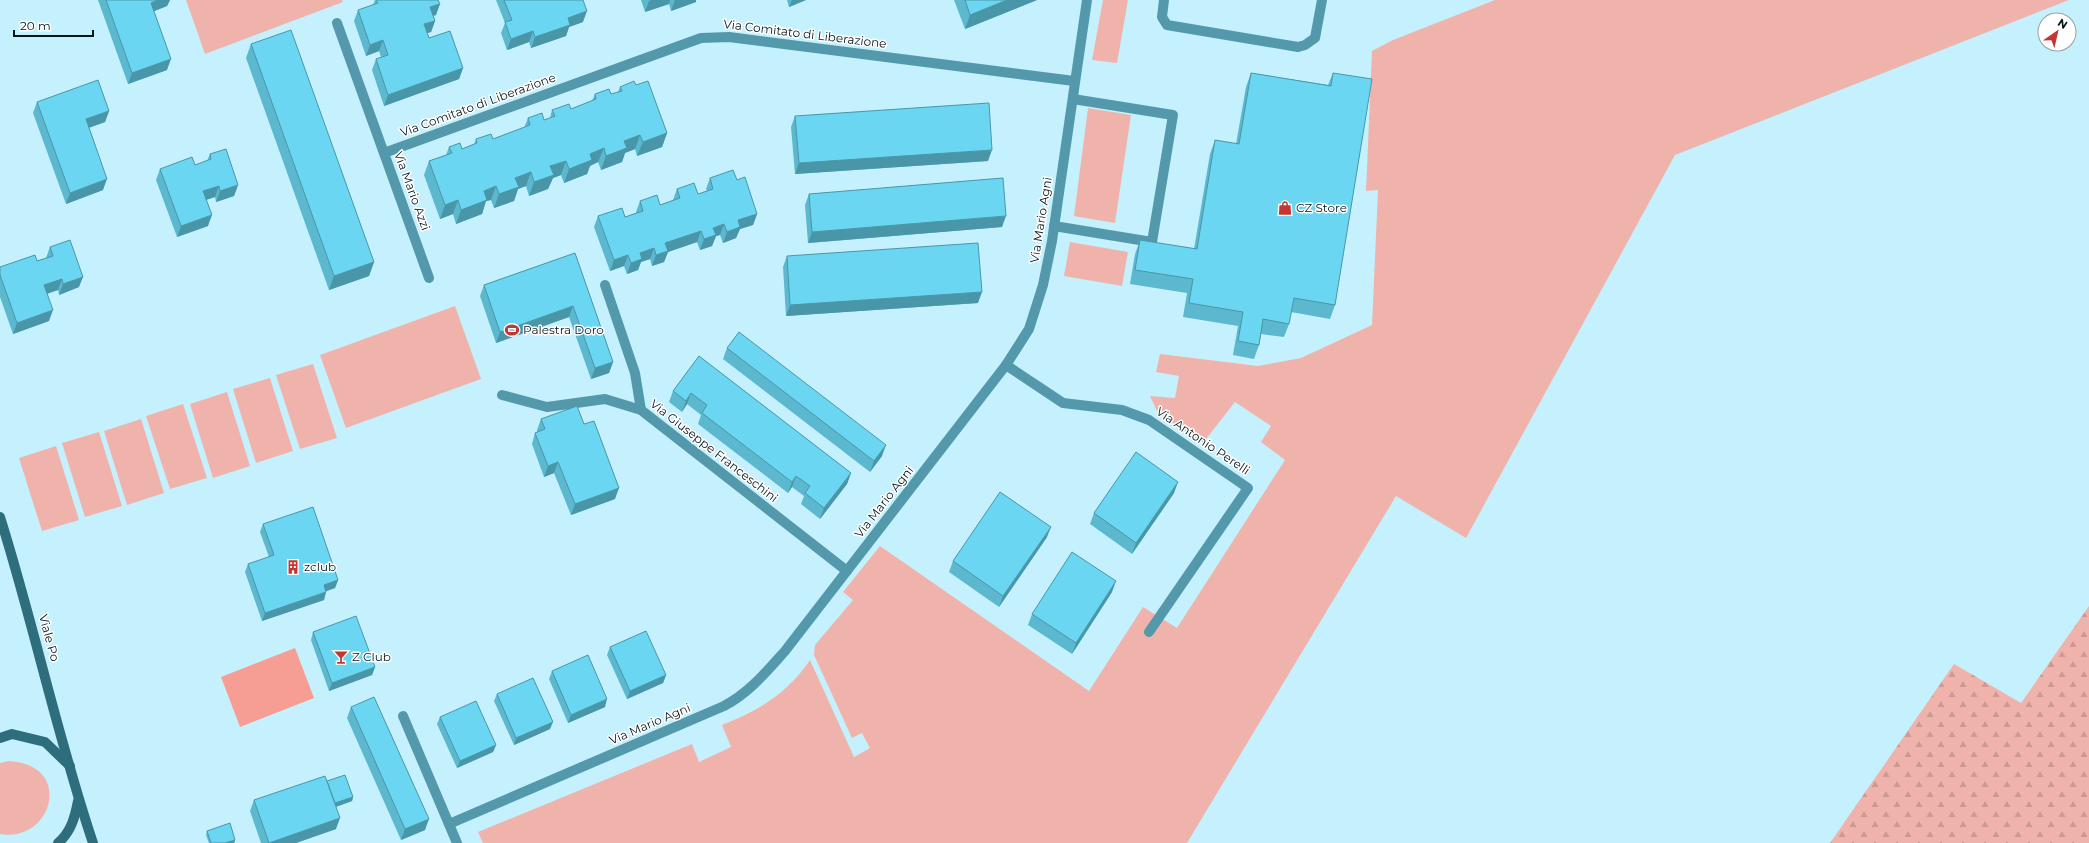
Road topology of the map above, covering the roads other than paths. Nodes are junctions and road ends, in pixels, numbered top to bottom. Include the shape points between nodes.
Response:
1 (1087, 0) edge
2 (1164, 0) edge
3 (1322, 0) edge
4 (337, 23) dead end
5 (1074, 81) junction
6 (1073, 99) junction
7 (384, 153) junction
8 (1054, 226) junction
9 (429, 278) dead end
10 (605, 285) dead end
11 (1006, 365) junction
12 (502, 395) dead end
13 (641, 410) junction
14 (0, 517) edge
15 (847, 571) junction
16 (1149, 632) dead end
17 (403, 716) dead end
18 (0, 738) edge
19 (70, 766) junction
20 (78, 800) junction
21 (449, 824) junction
22 (58, 843) edge
23 (93, 843) edge
24 (457, 843) edge

1 - 5 street, Via Mario Agni
2 - 3 street via 1162,17 1167,25 1298,46 1305,45 1314,38
4 - 7 street, Via Mario Azzi
5 - 6 street, Via Mario Agni
5 - 7 street, Via Comitato di Liberazione via 713,36 701,38
6 - 8 street, Via Mario Agni
6 - 8 street via 1173,115 1152,242
7 - 9 street, Via Mario Azzi
8 - 11 street, Via Mario Agni via 1037,308 1029,329
10 - 13 street via 635,372
11 - 15 street, Via Mario Agni
11 - 16 street, Via Antonio Perelli via 1064,403 1122,410 1149,420 1248,488
12 - 13 street, Via Giuseppe Franceschini via 547,407 605,399
13 - 15 street, Via Giuseppe Franceschini
14 - 19 main road, Viale Po
15 - 21 street, Via Mario Agni via 785,651 755,684 734,701
17 - 21 street
18 - 19 main road via 12,734 45,742
19 - 20 main road, Viale Po
20 - 22 main road via 74,821
20 - 23 main road, Viale Po
21 - 24 street

